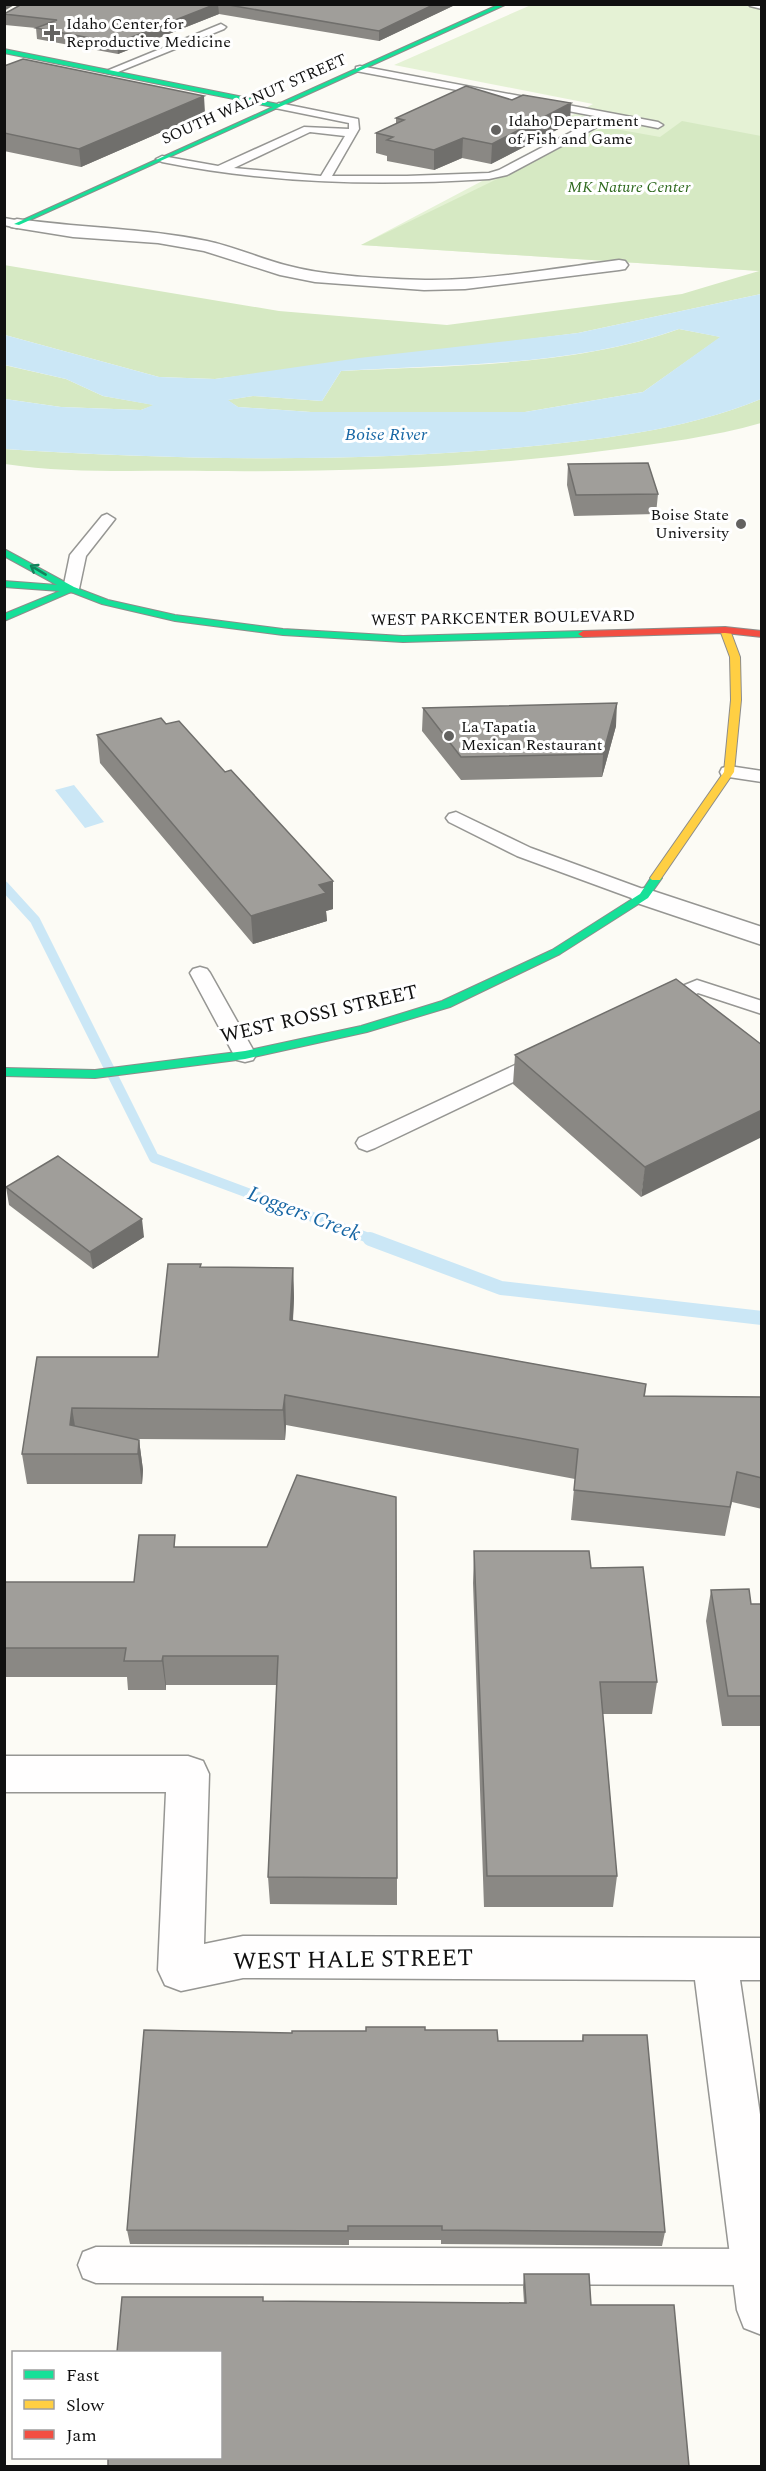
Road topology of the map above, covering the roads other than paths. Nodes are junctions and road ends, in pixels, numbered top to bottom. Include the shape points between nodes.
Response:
1 (505, 4) edge
2 (753, 4) edge
3 (762, 6) edge
4 (220, 27) dead end
5 (4, 51) edge
6 (360, 69) junction
7 (109, 72) junction
8 (279, 106) junction
9 (610, 116) junction
10 (658, 125) dead end
11 (351, 133) junction
12 (162, 159) junction
13 (210, 170) junction
14 (325, 178) junction
15 (11, 223) edge
16 (619, 265) dead end
17 (107, 519) dead end
18 (4, 552) edge
19 (4, 584) edge
20 (71, 589) junction
21 (4, 618) edge
22 (762, 623) edge
23 (725, 630) junction
24 (762, 634) edge
25 (729, 772) junction
26 (762, 777) edge
27 (456, 818) dead end
28 (644, 896) junction
29 (762, 937) edge
30 (200, 973) dead end
31 (762, 1008) edge
32 (644, 1011) edge
33 (558, 1052) edge
34 (245, 1054) junction
35 (4, 1072) edge
36 (367, 1143) dead end
37 (4, 1774) edge
38 (716, 1959) junction
39 (762, 1959) edge
40 (96, 2265) dead end
41 (760, 2281) edge

1 - 6 street, SOUTH WALNUT STREET
2 - 3 lane
4 - 7 lane
5 - 7 street
6 - 8 street, SOUTH WALNUT STREET
6 - 9 lane
7 - 8 street
8 - 11 lane via 354,121
8 - 12 street, SOUTH WALNUT STREET
9 - 10 lane
9 - 14 lane via 503,173 398,180
11 - 13 lane via 309,129 233,165
11 - 14 lane
12 - 13 lane
12 - 15 street, SOUTH WALNUT STREET
13 - 14 lane
15 - 16 street via 207,246 315,277 424,285 465,284
17 - 20 lane via 78,555
20 -> 18 street, WEST PARKCENTER BOULEVARD
19 - 20 street, WEST PARKCENTER BOULEVARD
20 - 21 street
20 - 23 street, WEST PARKCENTER BOULEVARD via 105,602 175,618 403,639
22 - 23 street, WEST PARKCENTER BOULEVARD
23 - 24 street, WEST PARKCENTER BOULEVARD
23 - 25 street, WEST ROSSI STREET via 735,657
25 - 26 lane
25 - 28 street, WEST ROSSI STREET
27 - 28 lane via 524,852
28 - 29 street
28 - 34 street, WEST ROSSI STREET via 556,952 446,1004 363,1029
30 - 34 lane
31 - 32 lane via 697,986
33 - 36 lane
34 - 35 street, WEST ROSSI STREET via 95,1074
37 - 38 street, WEST HALE STREET via 188,1774 181,1970 243,1957
38 - 39 street, WEST HALE STREET
38 - 41 street
40 - 41 lane

